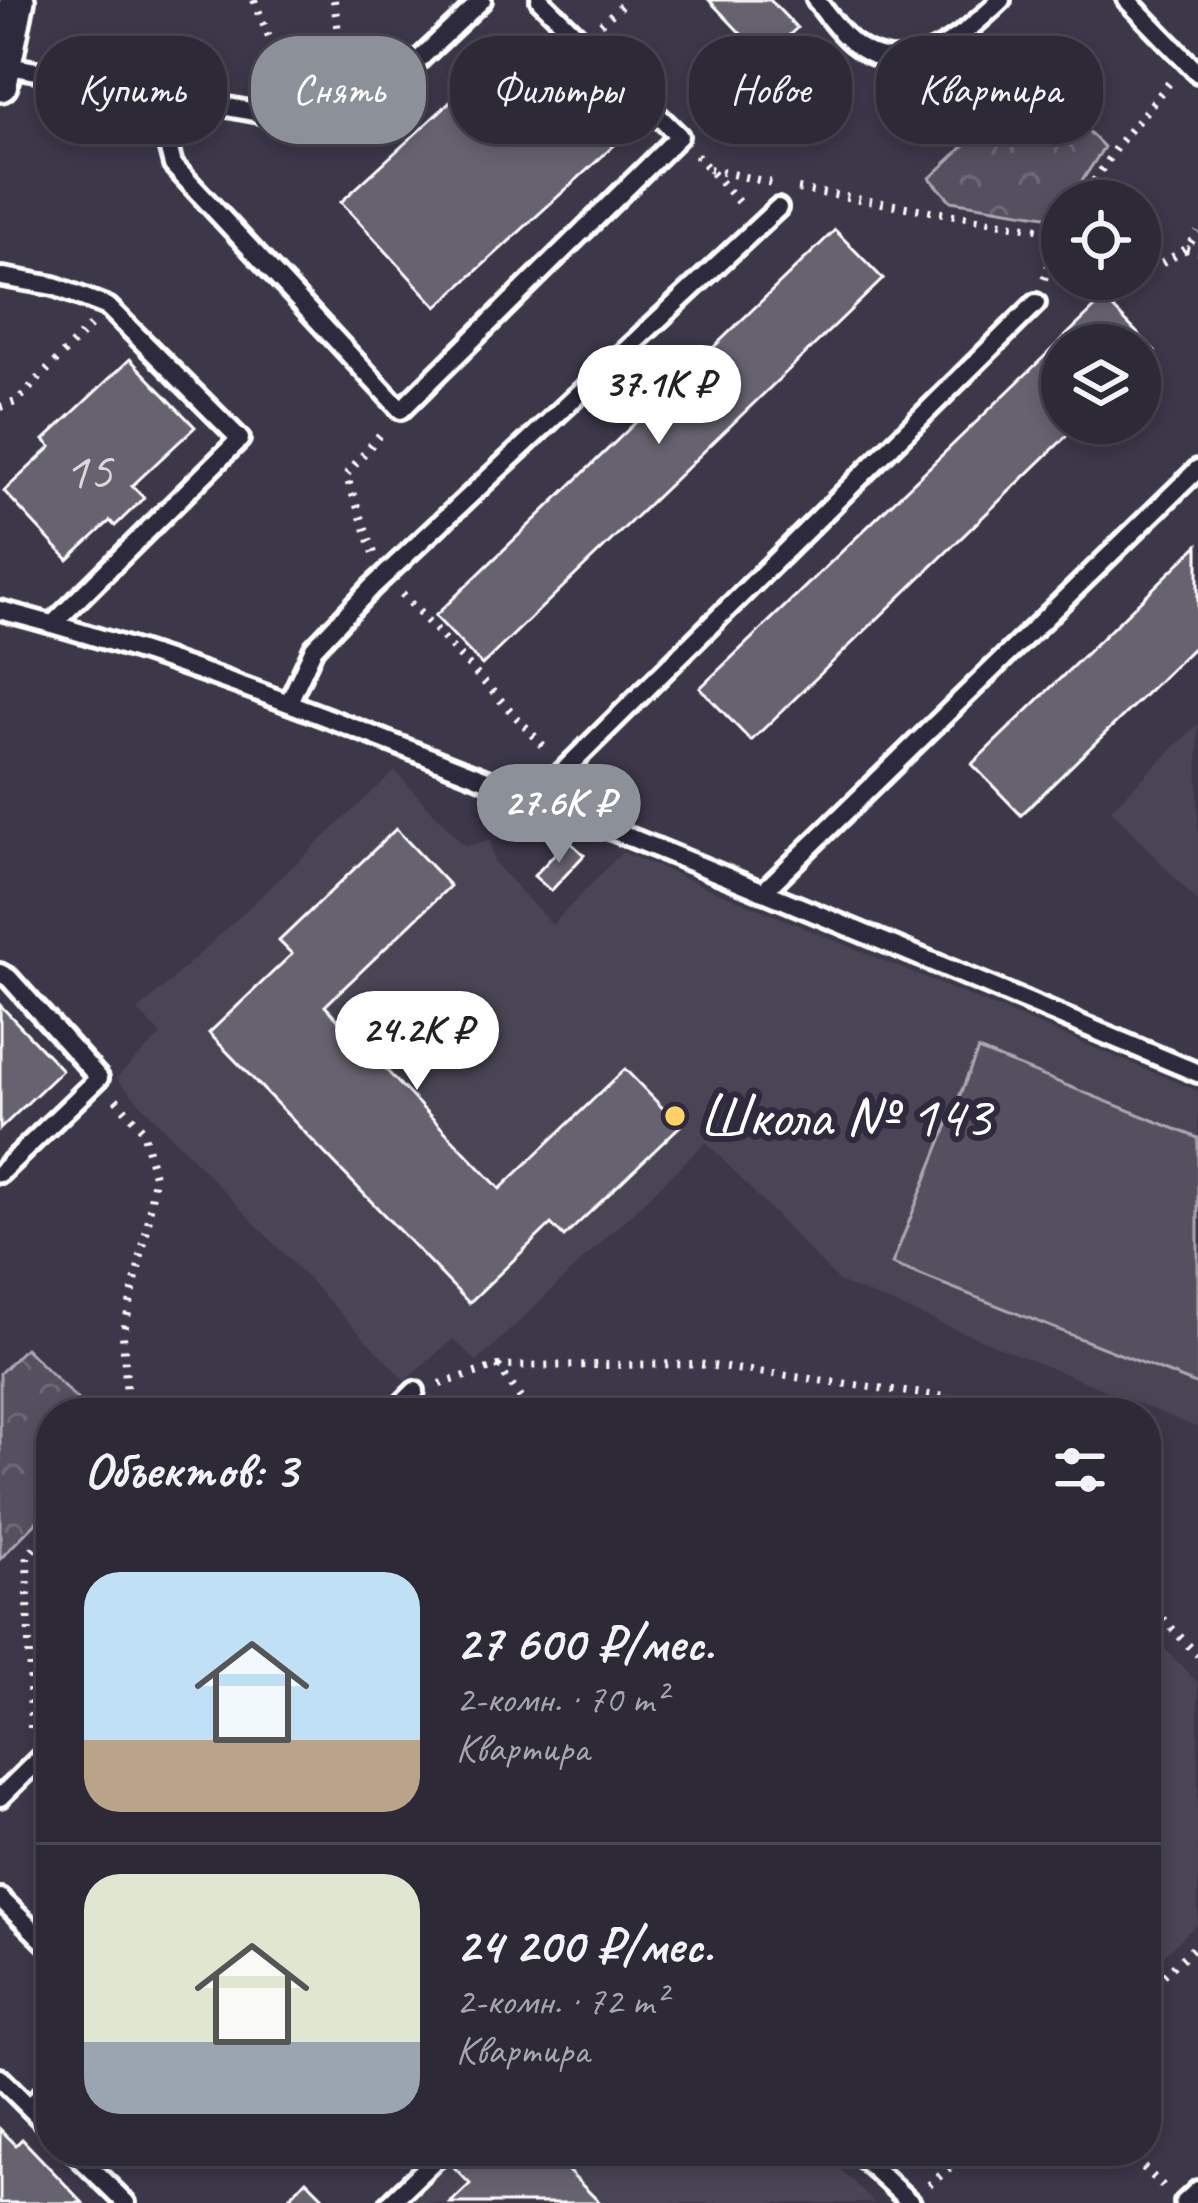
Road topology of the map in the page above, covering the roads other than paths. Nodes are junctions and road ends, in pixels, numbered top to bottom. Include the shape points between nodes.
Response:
1 (17, 0) edge
2 (482, 0) edge
3 (540, 0) edge
4 (816, 0) edge
5 (1001, 0) edge
6 (1127, 0) edge
7 (1192, 67) edge
8 (2, 74) edge
9 (36, 79) edge
10 (227, 109) edge
11 (168, 144) edge
12 (778, 208) dead end
13 (2, 277) edge
14 (1036, 303) road end
15 (1198, 469) edge
16 (0, 610) edge
17 (53, 624) junction
18 (289, 702) junction
19 (535, 799) junction
20 (763, 892) junction
21 (0, 973) edge
22 (1198, 1073) edge
23 (0, 1173) edge
24 (415, 1391) road end
25 (408, 1398) edge
26 (36, 1761) edge
27 (0, 1797) edge
28 (0, 1898) edge
29 (36, 1933) edge
30 (0, 2078) edge
31 (36, 2100) edge
32 (29, 2107) junction
33 (36, 2114) edge
34 (88, 2166) edge
35 (428, 2166) edge
36 (869, 2166) edge
37 (1198, 2189) edge
38 (900, 2200) edge
39 (126, 2203) edge
40 (390, 2203) edge
41 (1184, 2203) edge

1 - 8 street
2 - 10 lane via 350,125
3 - 11 lane via 679,136 400,410 173,165
4 - 5 lane via 854,43 884,59 919,58 956,43
6 - 7 lane
8 - 9 lane
12 - 18 lane via 384,575 314,648
13 - 17 lane via 108,307 239,439
14 - 19 lane
15 - 20 lane
16 - 17 lane
17 - 18 lane
18 - 19 lane
19 - 20 lane
20 - 22 lane
21 - 23 lane via 99,1078
24 - 25 lane
26 - 27 lane
28 - 29 lane
30 - 32 lane
31 - 32 lane
32 - 33 lane
34 - 39 lane
35 - 40 lane
36 - 38 lane
37 - 41 lane

